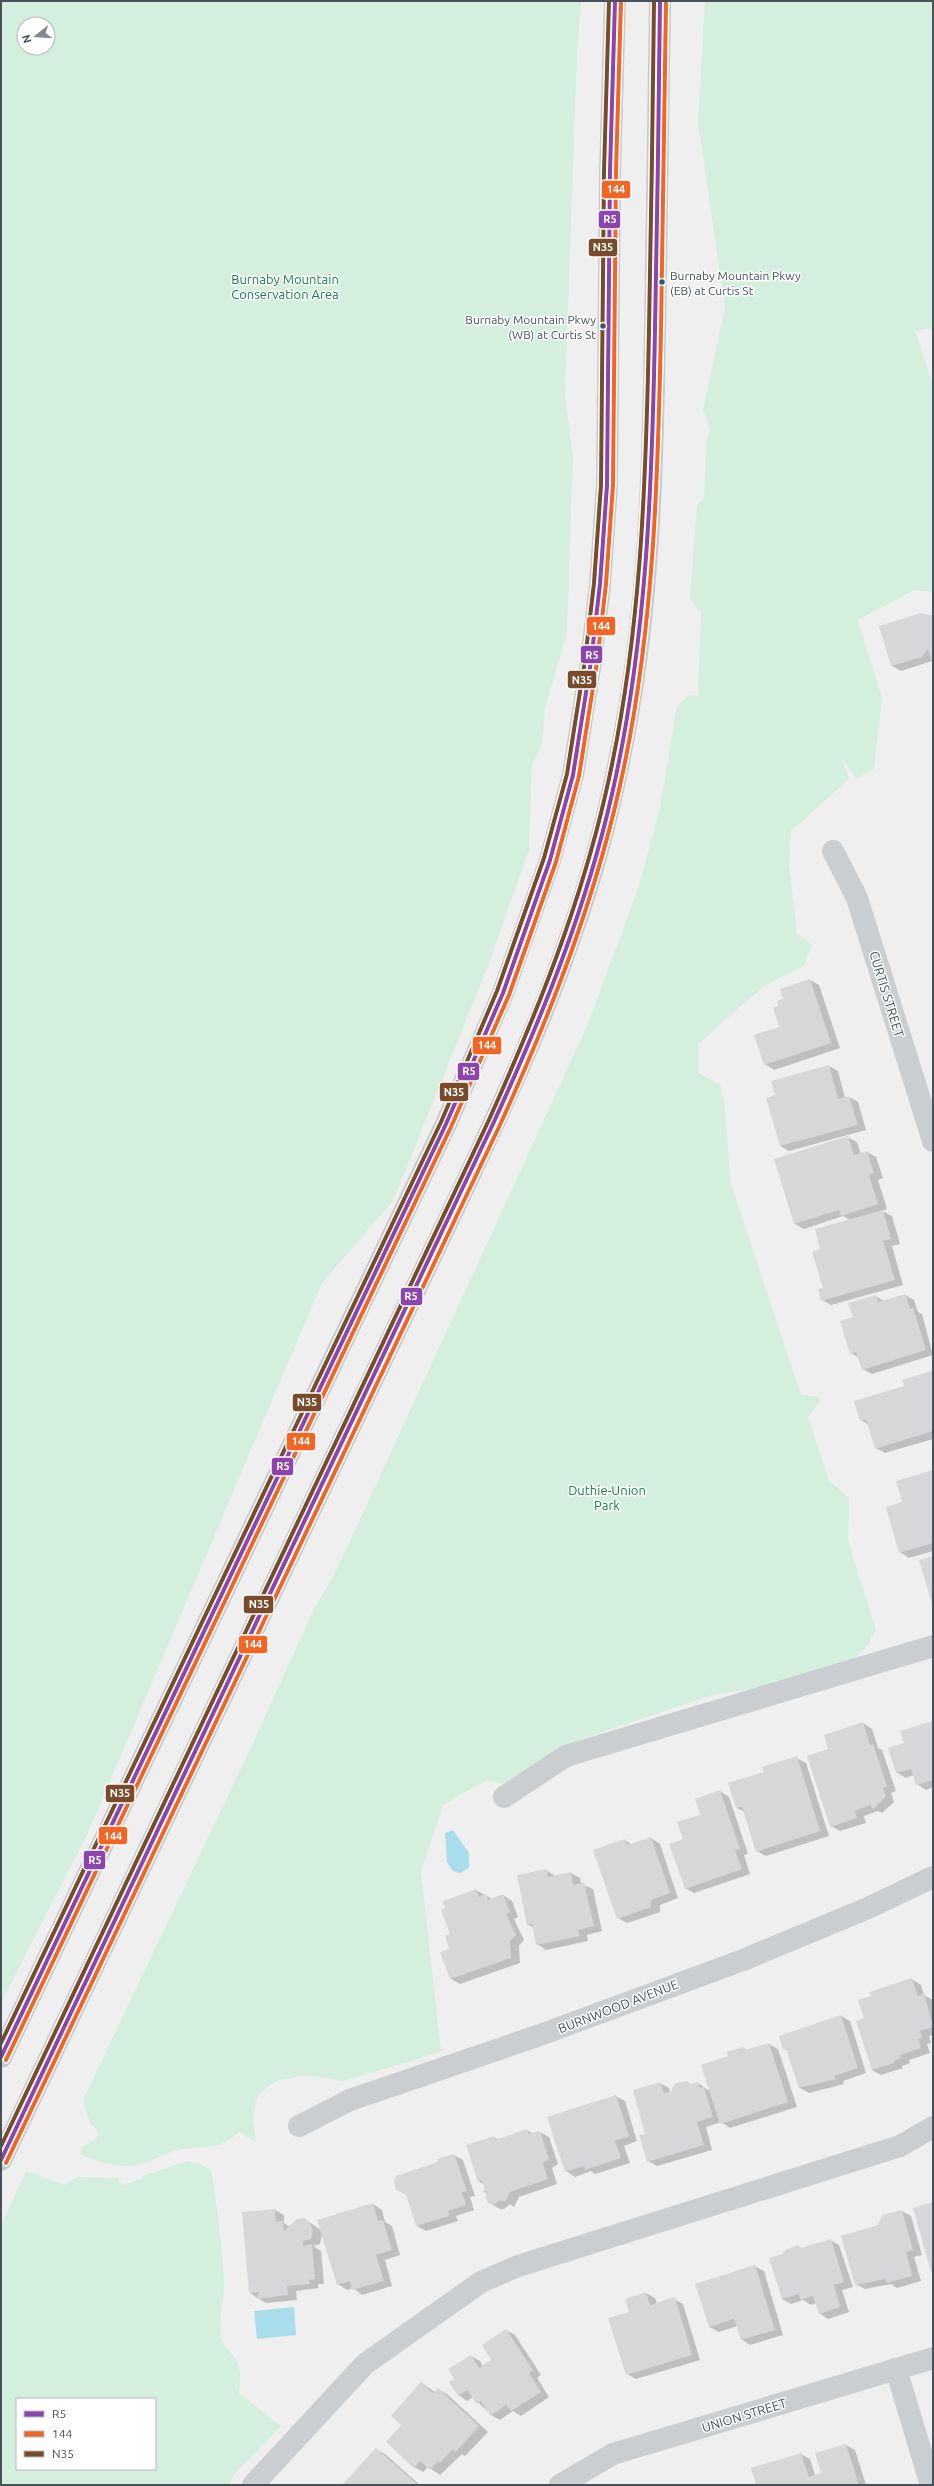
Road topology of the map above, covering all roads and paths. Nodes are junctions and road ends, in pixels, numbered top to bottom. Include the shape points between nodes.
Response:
1 (615, 1) edge
2 (660, 1) edge
3 (833, 852) dead end
4 (933, 1141) edge
5 (933, 1646) edge
6 (504, 1797) dead end
7 (933, 1877) edge
8 (1, 2057) edge
9 (299, 2126) dead end
10 (933, 2127) edge
11 (1, 2160) edge
12 (933, 2358) edge
13 (896, 2369) junction
14 (253, 2485) edge
15 (560, 2485) edge
16 (931, 2485) edge

1 - 8 main road via 610,171 607,485 601,576 573,775 550,860 503,993 446,1124
2 - 11 main road via 654,408 646,574 629,711 602,831 571,937 524,1056 466,1185
3 - 4 street, CURTIS STREET via 857,898
5 - 6 street via 566,1756
7 - 9 street, BURNWOOD AVENUE via 868,1908 743,1960 540,2035 350,2100
10 - 14 street via 900,2146 518,2266 481,2282 354,2372
12 - 13 street, UNION STREET
13 - 15 street, UNION STREET via 613,2454
13 - 16 street

